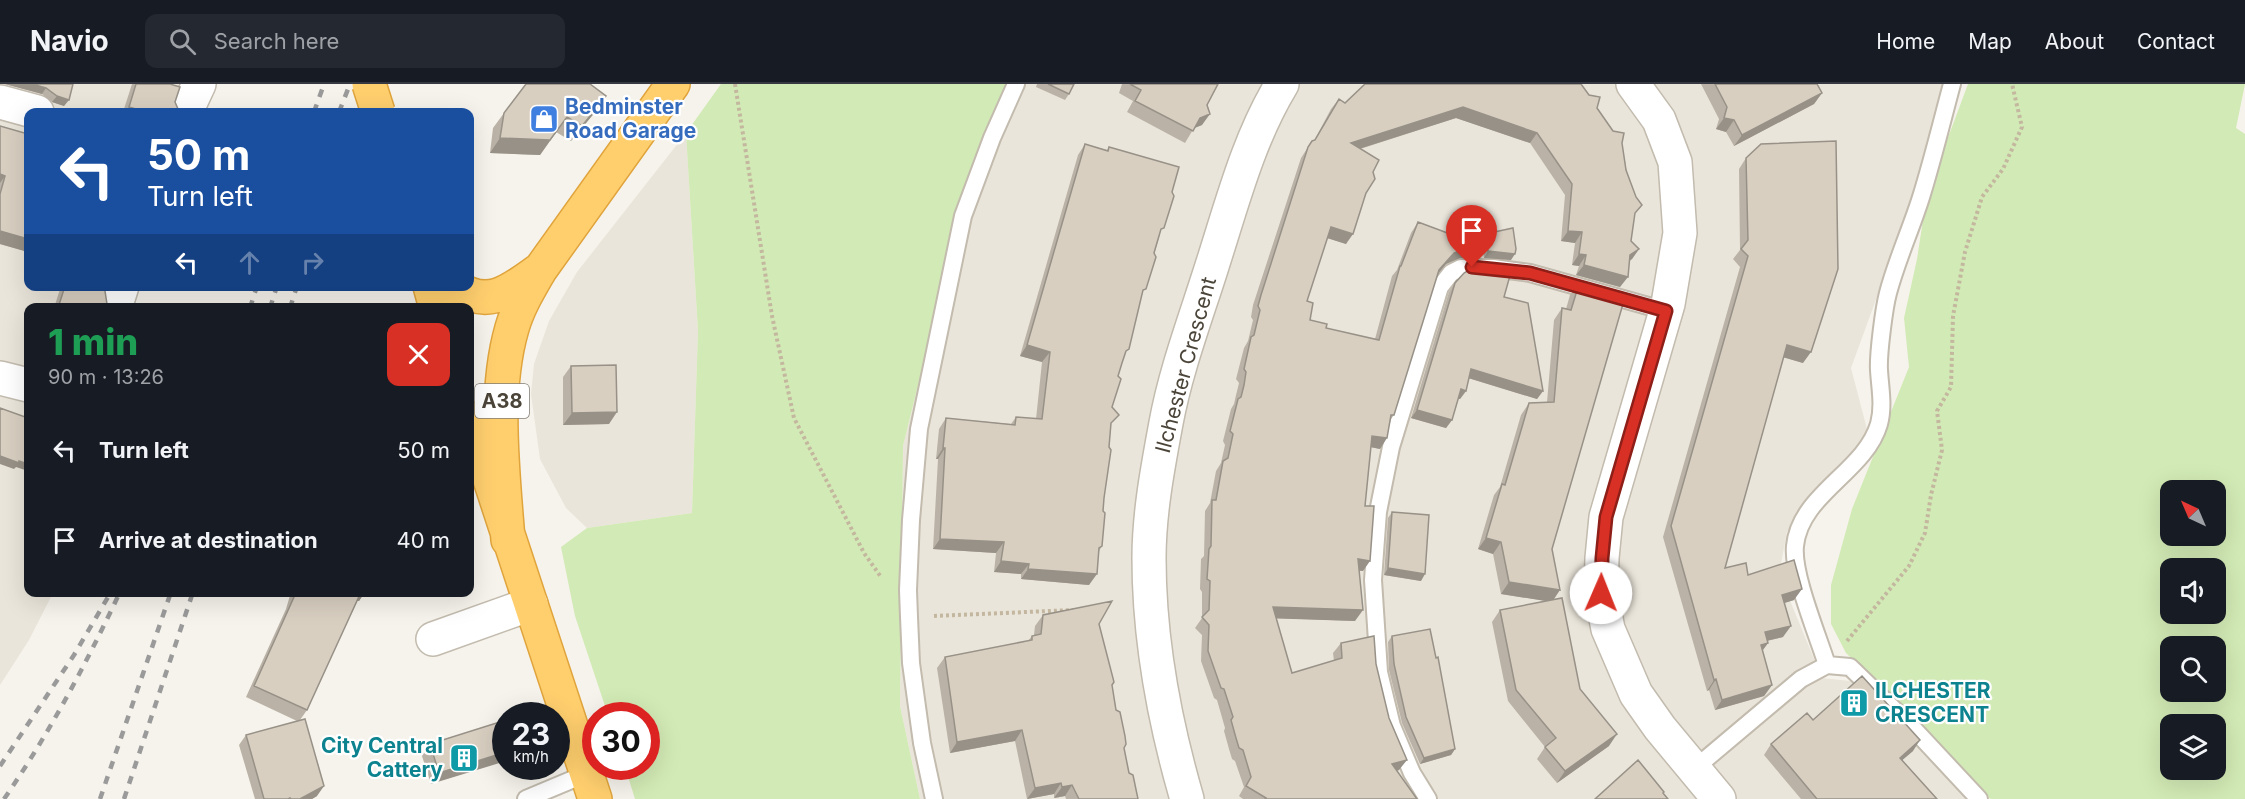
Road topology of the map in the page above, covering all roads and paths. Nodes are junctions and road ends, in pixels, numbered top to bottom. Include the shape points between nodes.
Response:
1 (200, 84) edge
2 (369, 84) edge
3 (673, 84) edge
4 (735, 84) edge
5 (1016, 84) edge
6 (1282, 84) edge
7 (1633, 84) edge
8 (1952, 84) edge
9 (2012, 84) edge
10 (0, 102) edge
11 (24, 108) edge
12 (188, 108) edge
13 (377, 108) edge
14 (540, 270) junction
15 (461, 291) edge
16 (1666, 311) junction
17 (0, 378) edge
18 (24, 384) edge
19 (474, 432) edge
20 (508, 540) junction
21 (531, 604) junction
22 (1082, 609) edge
23 (909, 617) junction
24 (433, 639) dead end
25 (1827, 665) junction
26 (1694, 769) junction
27 (591, 786) edge
28 (526, 799) edge
29 (934, 799) edge
30 (1187, 799) edge
31 (1428, 799) edge
32 (1719, 799) edge
33 (1978, 799) edge

1 - 12 street
2 - 13 highway, bridge
3 - 14 highway, A38
4 - 23 path via 772,316 794,418 864,553
5 - 23 lane via 963,216 939,326 919,429
6 - 30 street, Ilchester Crescent via 1246,159 1177,381 1155,489 1149,556 1151,610 1158,675
7 - 16 street via 1659,120 1675,162 1680,233
8 - 25 lane via 1922,195 1887,294 1878,368 1882,394 1879,424 1868,447 1824,494 1797,533 1796,567
9 - 25 path via 2022,127 2003,169 1982,197 1965,252 1953,316 1951,387 1937,411 1942,450 1925,533 1909,566
10 - 11 street
14 - 15 highway, A38 via 492,298
14 - 20 highway, A38 via 516,319 505,363 502,435
16 - 26 street via 1606,517 1601,593 1608,630 1636,694
16 - 31 lane via 1530,273 1493,268 1461,268 1440,286 1391,447 1378,512 1373,580 1379,672 1392,726
17 - 18 street
19 - 20 highway, A38
20 - 21 highway, A38
21 - 24 street
21 - 27 highway, A38
22 - 23 path
23 - 29 lane via 912,675
25 - 26 lane via 1801,680
25 - 33 lane via 1850,667
26 - 32 street
27 - 28 lane

